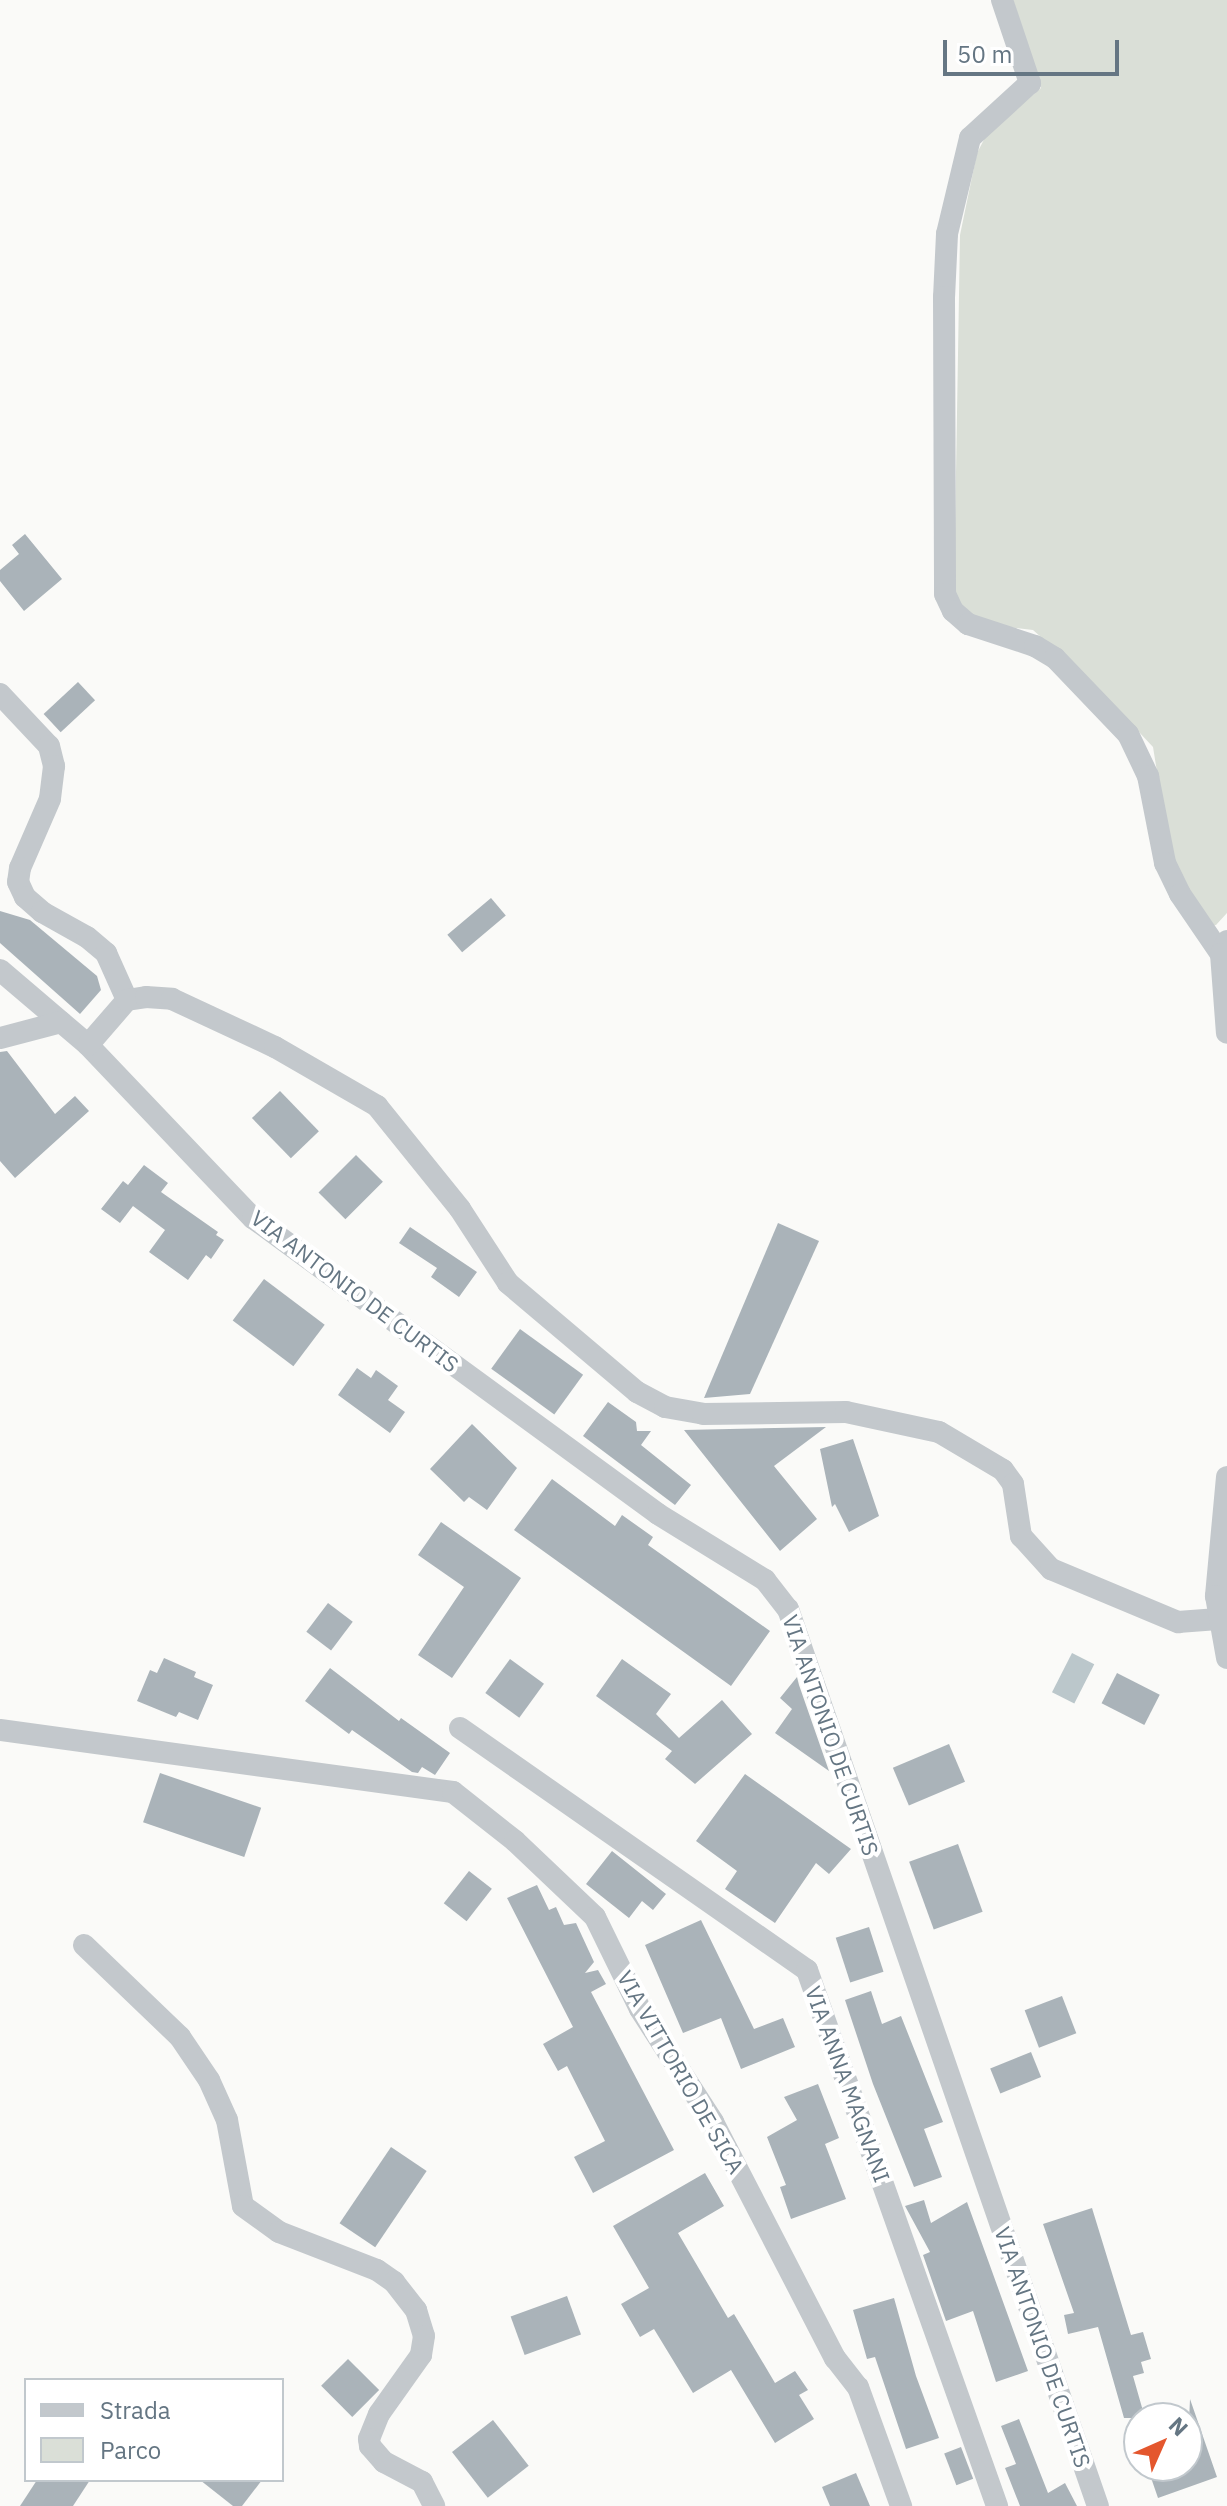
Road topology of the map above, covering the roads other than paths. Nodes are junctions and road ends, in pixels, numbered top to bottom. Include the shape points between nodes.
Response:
1 (1002, 0) edge
2 (0, 694) edge
3 (1224, 947) edge
4 (0, 970) edge
5 (127, 1000) junction
6 (61, 1022) junction
7 (1227, 1033) edge
8 (0, 1038) edge
9 (88, 1045) junction
10 (1227, 1477) edge
11 (1218, 1619) junction
12 (1227, 1658) edge
13 (460, 1728) dead end
14 (0, 1730) edge
15 (84, 1945) dead end
16 (434, 2506) edge
17 (901, 2506) edge
18 (997, 2506) edge
19 (1098, 2506) edge

1 - 3 street via 1030,83 970,138 947,234 945,594 968,624 1055,658 1128,734 1148,776 1165,863 1180,894
2 - 5 street via 49,746 54,766 50,799 18,882 42,912 106,953
3 - 7 street
4 - 6 street, VIA ANTONIO DE CURTIS
5 - 9 street
5 - 11 street via 172,999 275,1047 377,1106 460,1209 508,1283 637,1392 665,1407 703,1414 846,1412 939,1432 1003,1470 1013,1484 1021,1536 1051,1569 1178,1622
6 - 8 street
6 - 9 street, VIA ANTONIO DE CURTIS
9 - 19 street, VIA ANTONIO DE CURTIS via 253,1218 658,1514 765,1580 788,1609
10 - 11 street
11 - 12 street
13 - 18 street, VIA ANNA MAGNANI via 807,1970
14 - 17 street, VIA VITTORIO DE SICA via 453,1792 515,1841 595,1917 640,2009 713,2122 835,2358 858,2387
15 - 16 street via 180,2037 209,2080 227,2120 243,2206 279,2232 377,2270 416,2310 424,2336 421,2355 379,2414 369,2439 384,2462 422,2482

